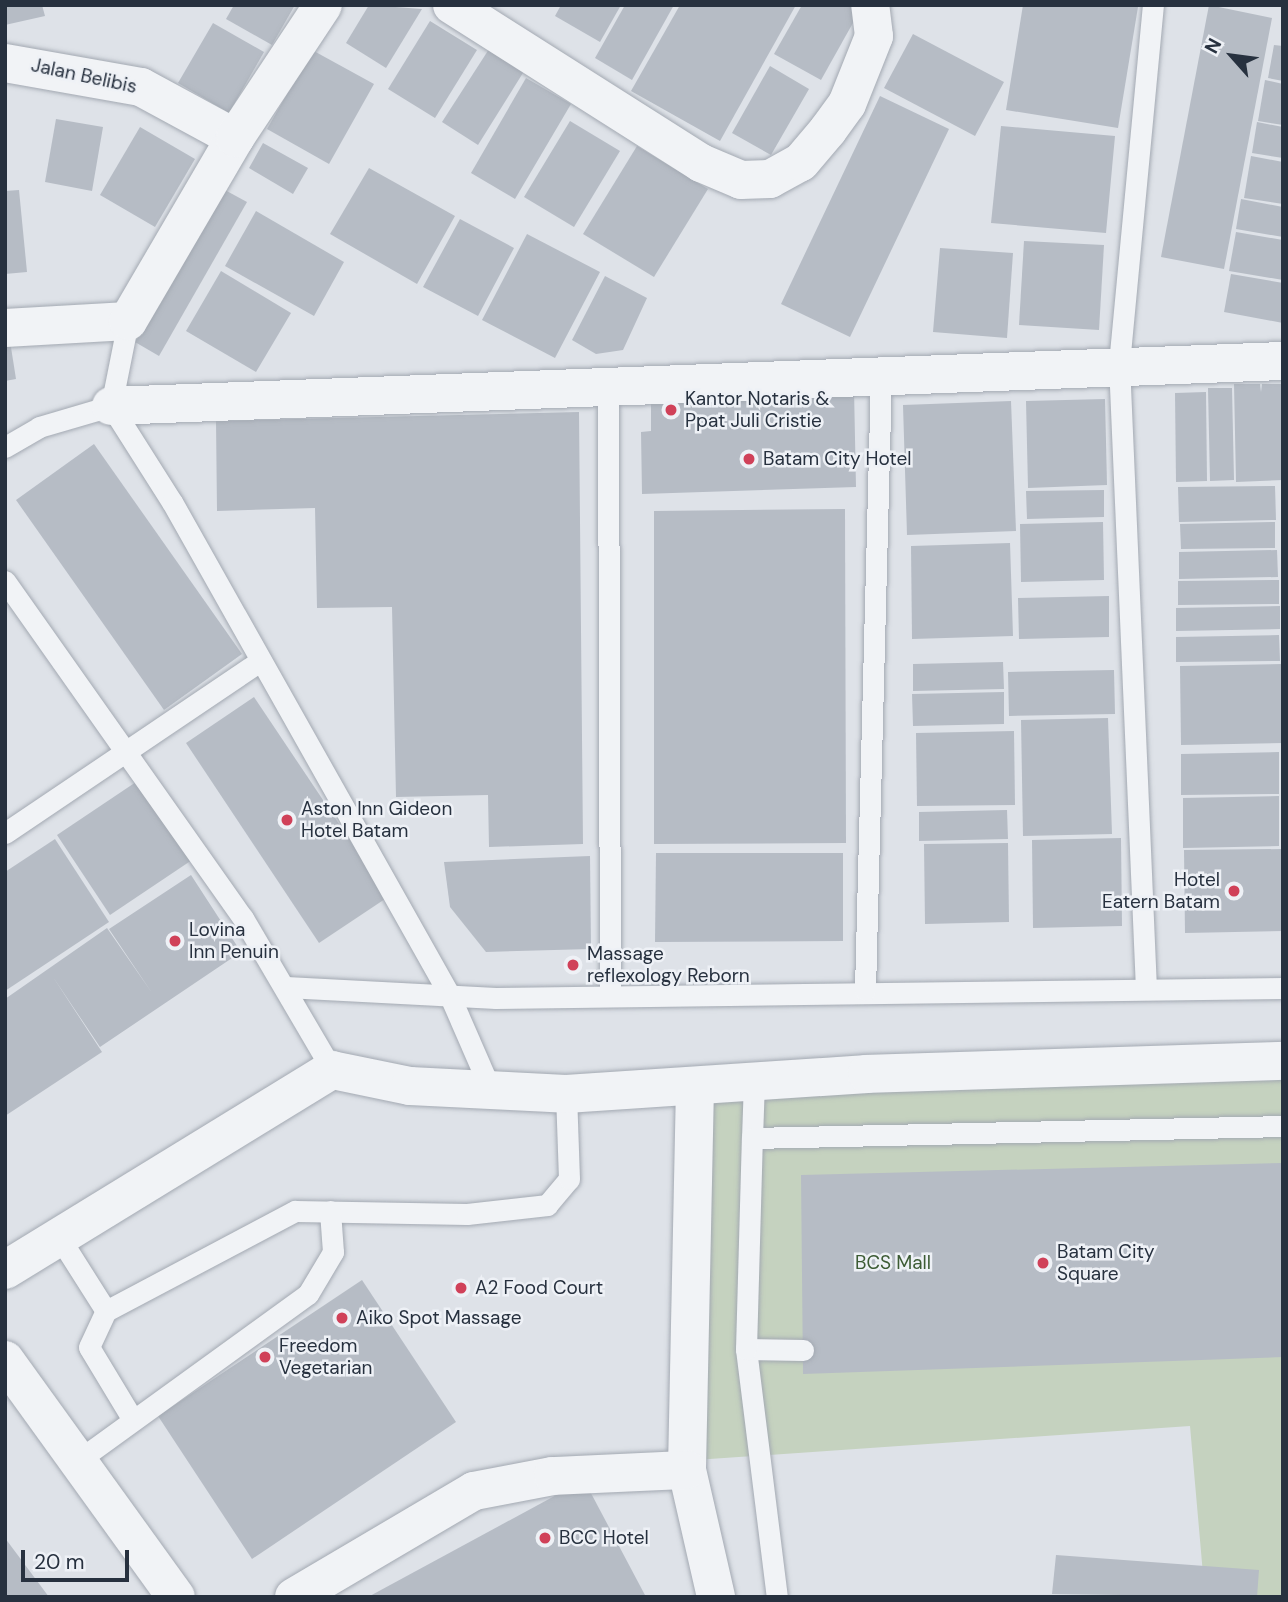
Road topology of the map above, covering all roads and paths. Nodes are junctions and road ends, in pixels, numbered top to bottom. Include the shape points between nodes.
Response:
1 (323, 5) edge
2 (452, 5) edge
3 (1153, 5) edge
4 (872, 21) edge
5 (5, 63) edge
6 (235, 138) junction
7 (128, 321) junction
8 (5, 328) edge
9 (1283, 361) edge
10 (1119, 364) junction
11 (881, 373) junction
12 (608, 391) junction
13 (111, 406) junction
14 (5, 447) edge
15 (5, 581) edge
16 (260, 661) junction
17 (129, 754) junction
18 (5, 833) edge
19 (286, 987) junction
20 (1283, 988) edge
21 (1146, 989) junction
22 (865, 990) junction
23 (449, 994) junction
24 (610, 996) junction
25 (1283, 1060) edge
26 (332, 1070) junction
27 (754, 1082) junction
28 (695, 1086) junction
29 (492, 1093) junction
30 (566, 1094) junction
31 (1283, 1126) edge
32 (752, 1138) junction
33 (330, 1211) junction
34 (60, 1237) junction
35 (5, 1270) edge
36 (106, 1311) junction
37 (746, 1349) junction
38 (803, 1350) dead end
39 (5, 1360) edge
40 (133, 1420) junction
41 (76, 1462) junction
42 (687, 1470) junction
43 (176, 1597) edge
44 (294, 1597) edge
45 (716, 1597) edge
46 (777, 1597) edge

1 - 6 street
2 - 4 street via 701,163 741,180 770,179 801,162 847,104
3 - 10 lane
5 - 6 street, Jalan Belibis via 141,87
6 - 7 street
7 - 8 street
7 - 13 lane
9 - 10 street
10 - 11 street
10 - 21 lane
11 - 12 street
11 - 22 lane
12 - 13 street
12 - 24 lane
13 - 14 lane via 38,427
13 - 16 lane
15 - 17 lane
16 - 17 lane
16 - 23 lane
17 - 18 lane
17 - 19 lane
19 - 23 lane
19 - 26 lane
20 - 21 lane
21 - 22 lane
22 - 24 lane
23 - 24 lane
23 - 29 lane
25 - 27 street
26 - 29 street via 410,1086
26 - 34 street
27 - 28 street
27 - 32 lane
28 - 30 street
28 - 42 street
29 - 30 street
30 - 33 lane via 569,1179 547,1205 467,1214
31 - 32 lane
32 - 37 lane
33 - 36 lane via 295,1211
33 - 40 lane via 333,1252 308,1294
34 - 35 street
34 - 36 lane
36 - 40 lane via 89,1347
37 - 38 lane
37 - 46 lane
39 - 41 street
40 - 41 lane
41 - 43 street
42 - 44 street via 553,1476 474,1491
42 - 45 street

